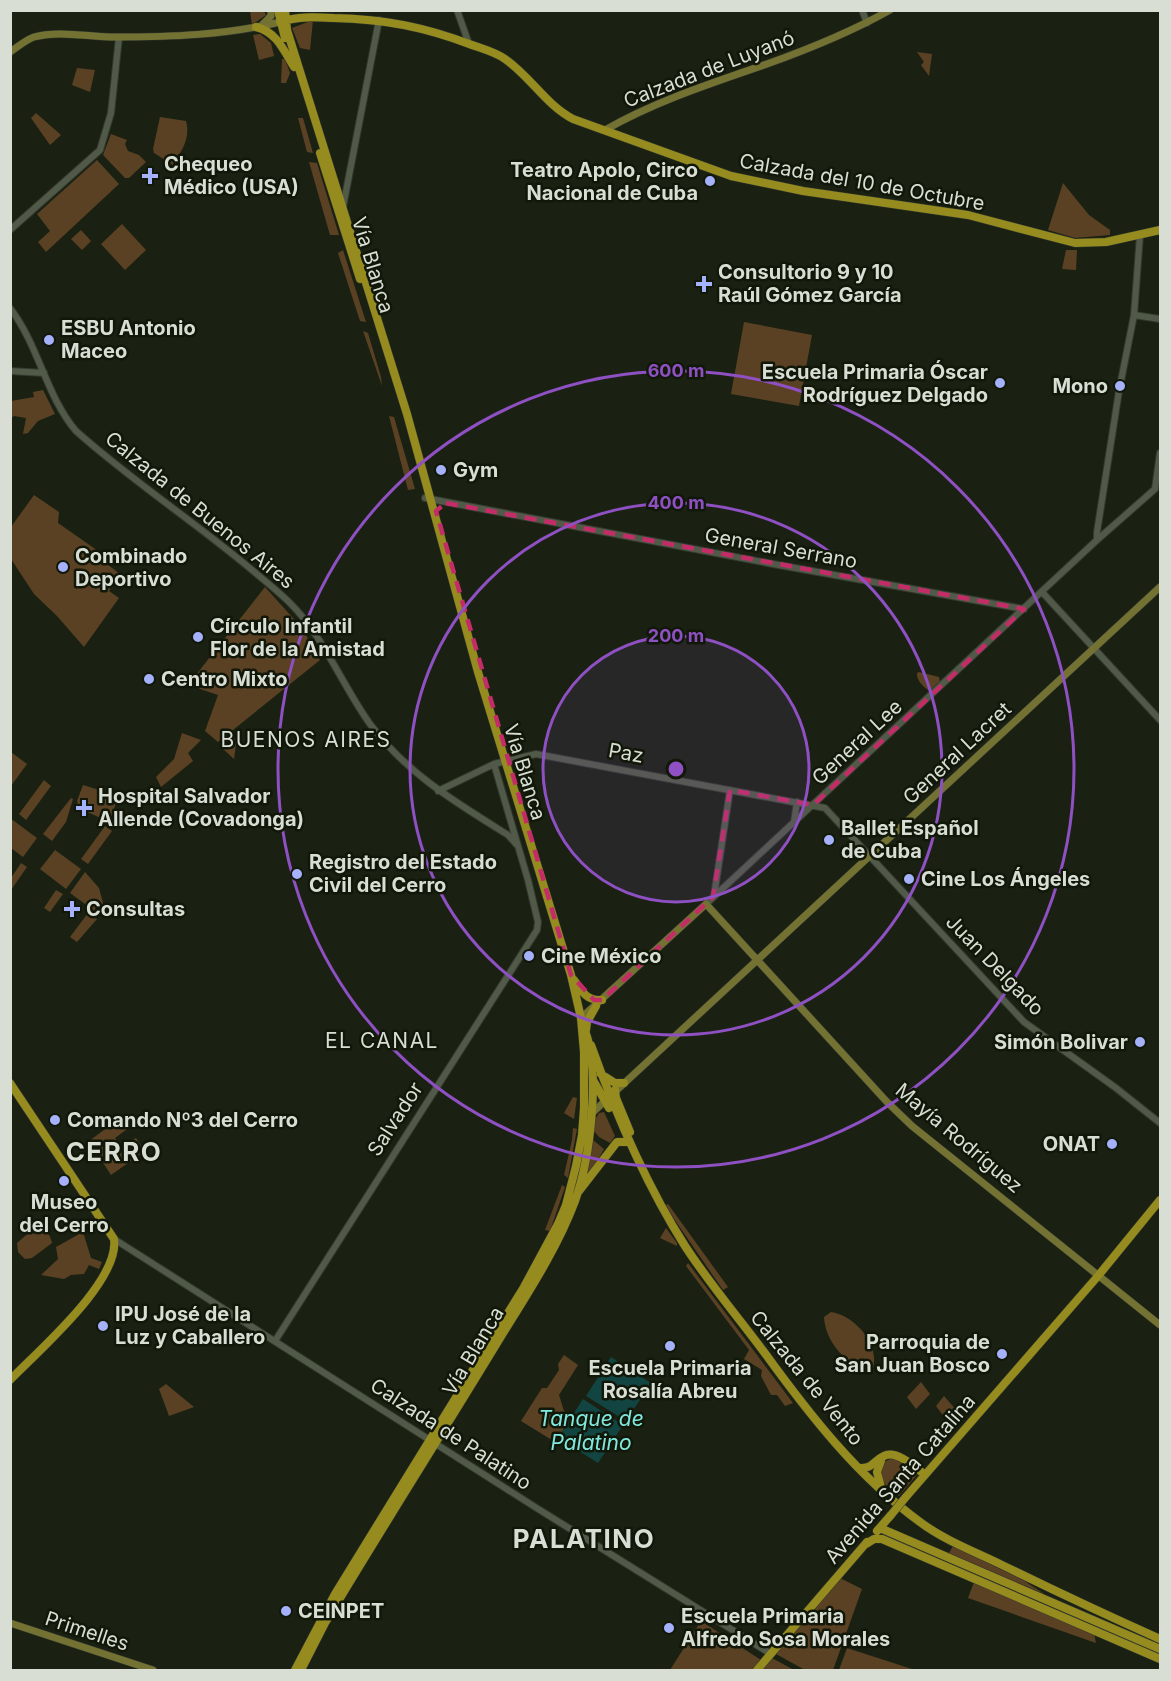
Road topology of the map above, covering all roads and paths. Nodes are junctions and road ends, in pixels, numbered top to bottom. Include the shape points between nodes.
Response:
1 (271, 10) edge
2 (456, 10) edge
3 (862, 10) edge
4 (890, 10) edge
5 (282, 15) edge
6 (379, 20) junction
7 (867, 23) junction
8 (256, 27) junction
9 (119, 37) junction
10 (470, 44) junction
11 (10, 52) edge
12 (294, 67) junction
13 (605, 130) junction
14 (343, 208) junction
15 (10, 230) edge
16 (1161, 230) edge
17 (1140, 235) junction
18 (10, 308) edge
19 (1134, 315) junction
20 (1161, 320) edge
21 (10, 371) edge
22 (44, 373) junction
23 (1161, 453) edge
24 (428, 498) junction
25 (446, 502) junction
26 (436, 517) junction
27 (438, 530) junction
28 (1097, 540) junction
29 (1161, 587) edge
30 (1042, 592) junction
31 (1033, 600) junction
32 (1051, 602) junction
33 (1024, 609) junction
34 (1094, 647) junction
35 (1161, 720) edge
36 (504, 761) junction
37 (494, 764) junction
38 (730, 790) junction
39 (438, 791) junction
40 (797, 802) junction
41 (816, 802) junction
42 (509, 815) junction
43 (794, 822) junction
44 (492, 825) junction
45 (517, 845) junction
46 (870, 856) junction
47 (713, 897) junction
48 (706, 904) junction
49 (756, 960) junction
50 (571, 975) junction
51 (602, 1000) junction
52 (596, 1006) junction
53 (582, 1021) junction
54 (589, 1042) junction
55 (584, 1059) junction
56 (601, 1074) junction
57 (593, 1080) junction
58 (10, 1083) edge
59 (624, 1083) junction
60 (615, 1090) junction
61 (607, 1099) junction
62 (591, 1114) junction
63 (1161, 1123) edge
64 (582, 1135) junction
65 (630, 1144) junction
66 (578, 1192) junction
67 (1161, 1200) edge
68 (114, 1239) junction
69 (123, 1245) junction
70 (113, 1256) junction
71 (1098, 1276) junction
72 (1161, 1324) edge
73 (275, 1341) junction
74 (10, 1380) edge
75 (433, 1441) junction
76 (895, 1456) junction
77 (860, 1468) junction
78 (925, 1475) junction
79 (883, 1491) junction
80 (880, 1528) junction
81 (882, 1539) junction
82 (866, 1544) junction
83 (1027, 1577) junction
84 (1077, 1612) junction
85 (10, 1623) edge
86 (1100, 1633) junction
87 (1161, 1639) edge
88 (1161, 1649) edge
89 (771, 1654) junction
90 (1161, 1659) edge
91 (153, 1671) edge
92 (295, 1671) edge
93 (301, 1671) edge
94 (757, 1671) edge

1 - 5 main road
1 - 8 main road via 269,19
2 - 10 street
3 - 7 street
4 - 7 main road, Calzada de Luyanó
5 - 6 main road, Calzada del 10 de Octubre
5 - 8 main road, Calzada del 10 de Octubre
5 - 12 main road, Vía Blanca
5 - 14 main road, Vía Blanca
6 - 10 main road, Calzada del 10 de Octubre via 426,28
6 - 14 street
7 - 13 main road, Calzada de Luyanó via 785,58 681,95
8 - 9 main road, Calzada del 10 de Octubre
8 - 12 main road via 275,38
9 - 11 main road, Calzada del 10 de Octubre via 42,36 27,40
9 - 15 street via 111,113 100,150
10 - 13 main road, Calzada del 10 de Octubre via 513,65 563,114
12 - 24 main road, Vía Blanca
13 - 17 main road, Calzada del 10 de Octubre via 746,180 968,215 1075,243 1100,243
14 - 24 main road, Vía Blanca
16 - 17 main road, Calzada del 10 de Octubre
17 - 19 street
18 - 22 street, Calzada de Buenos Aires
19 - 20 street
19 - 28 street
21 - 22 street
22 - 39 street, Calzada de Buenos Aires via 76,431 236,556 294,607 371,726
23 - 28 street, General Lee via 1155,489
24 - 25 street, General Serrano
24 - 26 main road, Vía Blanca
24 - 27 main road, Vía Blanca
25 - 26 street via 437,507
25 - 33 street, General Serrano
26 - 27 main road, Vía Blanca
27 - 36 main road, Vía Blanca
28 - 30 street, General Lee
29 - 34 main road, General Lacret
30 - 31 street, General Lee
30 - 32 street
31 - 32 street
31 - 33 street, General Lee
32 - 34 street
33 - 41 street, General Lee
34 - 35 street
34 - 46 main road, General Lacret
36 - 37 street, Paz
36 - 38 street, Paz via 536,754
36 - 50 main road, Vía Blanca
37 - 39 street, Paz
37 - 42 street, Salvador
38 - 40 street, Paz
38 - 47 street
39 - 44 street, Calzada de Buenos Aires
40 - 41 street, Paz
40 - 43 street
41 - 43 street, General Lee
41 - 46 street, Juan Delgado
42 - 44 street via 502,825
42 - 45 street, Salvador
43 - 47 street, General Lee
44 - 45 street, Calzada de Buenos Aires
45 - 73 street, Salvador via 537,930
46 - 49 main road, General Lacret
46 - 63 street, Juan Delgado via 1024,1022
47 - 48 street, General Lee
48 - 49 main road, Mayía Rodríguez
48 - 51 main road, General Lee
49 - 59 main road, General Lacret
49 - 71 main road, Mayía Rodríguez via 912,1126
50 - 51 main road via 586,997
50 - 53 main road, Vía Blanca
51 - 52 main road, General Lee
52 - 53 main road, General Lee
52 - 54 main road via 587,1022
53 - 54 main road, Vía Blanca
53 - 55 main road, Vía Blanca
54 - 56 main road, Calzada de Vento
54 - 57 main road, Vía Blanca
55 - 57 main road, Calzada de Vento
55 - 64 main road, Vía Blanca
56 - 59 main road via 615,1083
56 - 61 main road, Calzada de Vento
57 - 61 main road, Calzada de Vento
57 - 62 main road, Vía Blanca
58 - 68 main road
59 - 60 main road, General Lacret
60 - 61 main road, General Lacret
60 - 65 main road
61 - 62 main road, General Lacret
61 - 65 main road, Calzada de Vento
62 - 64 main road
62 - 66 main road, Vía Blanca
64 - 75 main road, Vía Blanca via 570,1192 551,1239
65 - 66 main road via 617,1142
65 - 77 main road, Calzada de Vento via 702,1271 809,1414
66 - 75 main road, Vía Blanca via 557,1243
67 - 71 main road, Avenida Santa Catalina
68 - 69 street, Calzada de Palatino
68 - 70 main road
69 - 70 main road
69 - 73 street, Calzada de Palatino
70 - 74 main road via 81,1307
71 - 72 main road, Mayía Rodríguez
71 - 78 main road, Avenida Santa Catalina
73 - 75 street, Calzada de Palatino
75 - 89 street, Calzada de Palatino
75 - 92 main road, Vía Blanca via 335,1594
75 - 93 main road, Vía Blanca via 325,1623
76 - 77 main road via 884,1455 871,1467
76 - 78 main road
76 - 79 main road via 884,1458 878,1468
77 - 79 main road, Calzada de Vento
78 - 80 main road, Avenida Santa Catalina, bridge
79 - 83 main road, Calzada de Vento via 935,1532
80 - 81 main road
80 - 82 main road, Avenida Santa Catalina
80 - 84 main road
81 - 82 main road
81 - 86 main road
82 - 89 main road, Avenida Santa Catalina
83 - 84 main road
83 - 87 main road, Calzada de Vento
84 - 86 main road
84 - 88 main road
85 - 91 main road, Primelles
86 - 90 main road
89 - 94 main road, Avenida Santa Catalina

